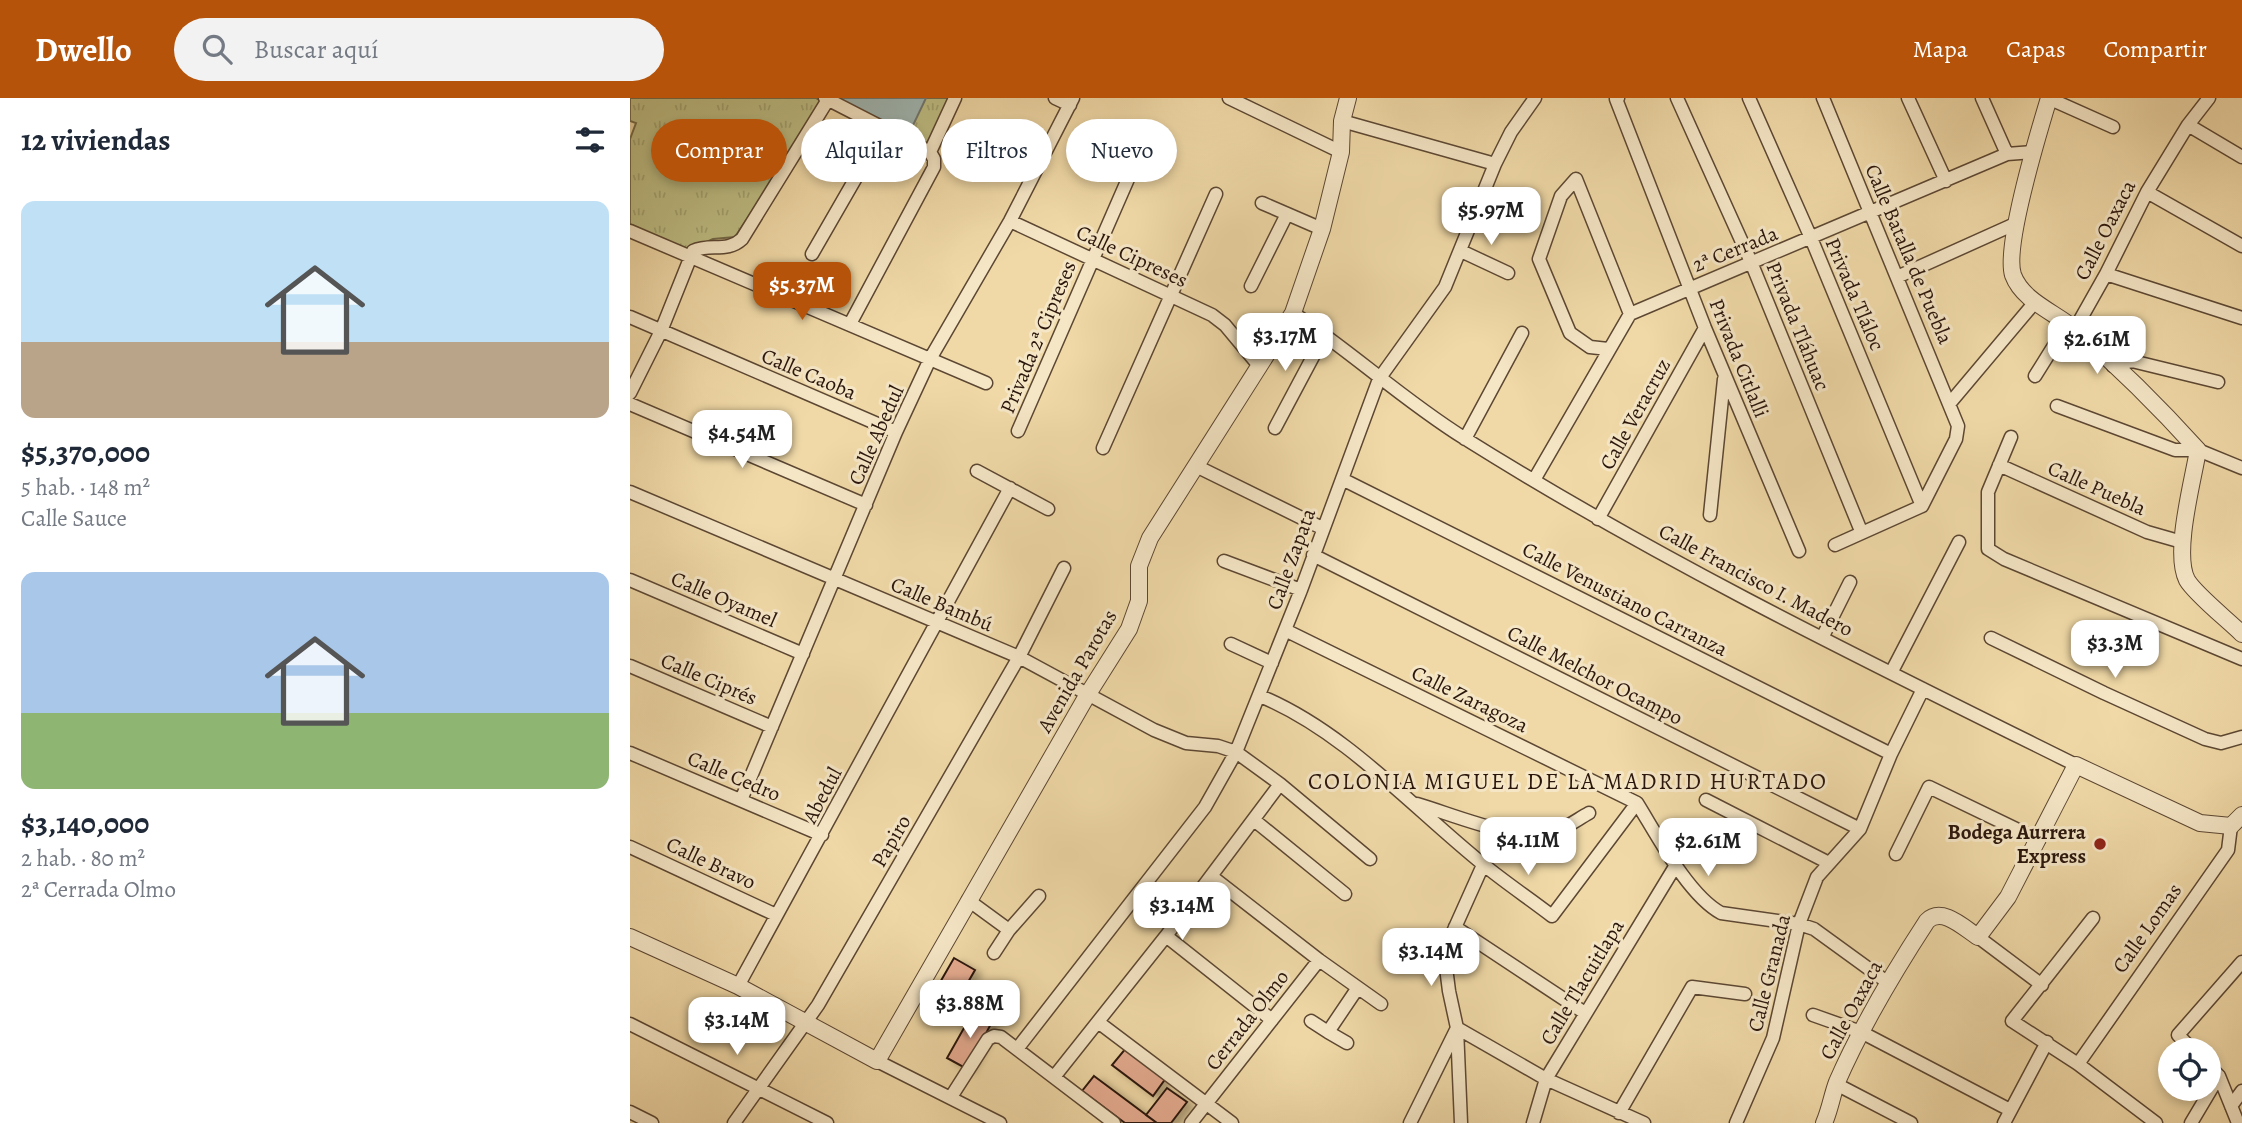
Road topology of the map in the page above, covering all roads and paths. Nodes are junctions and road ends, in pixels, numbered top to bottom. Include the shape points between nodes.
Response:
1 (955, 98) edge
2 (1055, 98) edge
3 (1230, 98) edge
4 (1348, 98) edge
5 (1535, 98) edge
6 (1677, 98) edge
7 (1749, 98) edge
8 (1823, 98) edge
9 (1908, 98) edge
10 (1982, 98) edge
11 (2049, 98) edge
12 (2209, 98) edge
13 (827, 99) edge
14 (1617, 99) edge
15 (1072, 102) edge
16 (865, 119) edge
17 (1342, 121) junction
18 (2188, 125) junction
19 (2113, 127) dead end
20 (927, 150) edge
21 (930, 152) junction
22 (1341, 152) junction
23 (2033, 152) junction
24 (2007, 154) junction
25 (2242, 157) edge
26 (1495, 164) junction
27 (1946, 181) junction
28 (853, 182) edge
29 (1127, 182) edge
30 (2147, 192) junction
31 (1216, 194) dead end
32 (1262, 203) dead end
33 (1870, 212) junction
34 (1287, 214) junction
35 (1010, 221) junction
36 (2017, 223) junction
37 (1321, 229) junction
38 (630, 231) edge
39 (1811, 238) junction
40 (2242, 246) edge
41 (1461, 251) junction
42 (812, 254) dead end
43 (690, 258) junction
44 (1093, 258) junction
45 (1751, 262) junction
46 (1508, 273) dead end
47 (2106, 274) junction
48 (1897, 277) junction
49 (1251, 286) dead end
50 (1689, 288) junction
51 (1170, 294) junction
52 (2035, 302) junction
53 (1293, 313) junction
54 (1630, 314) junction
55 (630, 317) edge
56 (2242, 318) edge
57 (850, 324) junction
58 (1705, 328) junction
59 (2075, 329) junction
60 (661, 331) junction
61 (1522, 332) dead end
62 (1325, 334) junction
63 (1608, 349) junction
64 (930, 359) junction
65 (2113, 366) junction
66 (1260, 367) junction
67 (1725, 375) junction
68 (2035, 376) dead end
69 (1379, 379) junction
70 (2218, 382) dead end
71 (986, 383) dead end
72 (630, 393) edge
73 (1950, 403) junction
74 (630, 404) edge
75 (2057, 407) dead end
76 (1275, 428) dead end
77 (1018, 431) dead end
78 (896, 432) junction
79 (2011, 437) dead end
80 (1465, 439) junction
81 (1103, 448) dead end
82 (2199, 450) junction
83 (1999, 465) junction
84 (1198, 467) junction
85 (2242, 468) edge
86 (977, 471) dead end
87 (1342, 479) junction
88 (1534, 480) junction
89 (1010, 488) junction
90 (630, 492) edge
91 (866, 505) junction
92 (1922, 506) junction
93 (1048, 509) dead end
94 (1710, 514) dead end
95 (1598, 519) junction
96 (1322, 527) junction
97 (1861, 531) junction
98 (1959, 542) dead end
99 (2182, 542) junction
100 (1835, 545) dead end
101 (1799, 551) dead end
102 (1313, 555) junction
103 (1224, 561) dead end
104 (1064, 568) dead end
105 (836, 579) junction
106 (630, 580) edge
107 (1850, 582) dead end
108 (1301, 590) junction
109 (937, 622) junction
110 (1285, 630) junction
111 (2242, 634) edge
112 (1822, 638) junction
113 (1991, 638) dead end
114 (1231, 644) dead end
115 (803, 654) junction
116 (1019, 657) junction
117 (2242, 659) edge
118 (1272, 663) junction
119 (630, 666) edge
120 (1891, 673) junction
121 (1923, 689) junction
122 (1088, 694) junction
123 (1259, 696) junction
124 (772, 727) junction
125 (2242, 737) edge
126 (1236, 752) junction
127 (630, 753) edge
128 (1891, 754) junction
129 (2076, 765) junction
130 (1280, 784) junction
131 (741, 800) junction
132 (1706, 800) dead end
133 (1411, 802) junction
134 (1637, 803) junction
135 (1589, 813) dead end
136 (1254, 820) junction
137 (2236, 820) edge
138 (1860, 829) junction
139 (822, 835) junction
140 (2039, 840) junction
141 (630, 847) edge
142 (1896, 853) dead end
143 (1370, 859) dead end
144 (1829, 863) junction
145 (1483, 865) junction
146 (1676, 865) junction
147 (1212, 876) junction
148 (1345, 894) dead end
149 (1039, 896) dead end
150 (968, 900) junction
151 (776, 915) junction
152 (2093, 918) dead end
153 (1799, 924) junction
154 (1455, 927) junction
155 (1009, 930) junction
156 (1166, 936) junction
157 (630, 937) edge
158 (1978, 937) junction
159 (994, 953) dead end
160 (1319, 960) junction
161 (2242, 962) edge
162 (1887, 982) junction
163 (2042, 985) junction
164 (738, 986) junction
165 (1357, 989) junction
166 (1745, 994) dead end
167 (1381, 1004) dead end
168 (1585, 1013) junction
169 (1812, 1015) dead end
170 (1272, 1020) junction
171 (1311, 1021) dead end
172 (1098, 1022) junction
173 (805, 1023) junction
174 (630, 1024) edge
175 (1457, 1028) junction
176 (1328, 1032) junction
177 (1861, 1032) junction
178 (2181, 1038) edge
179 (2048, 1042) junction
180 (1347, 1043) dead end
181 (1017, 1049) junction
182 (877, 1060) junction
183 (2078, 1064) junction
184 (1054, 1077) junction
185 (1546, 1079) junction
186 (2221, 1081) edge
187 (1836, 1084) junction
188 (759, 1087) junction
189 (2242, 1091) edge
190 (951, 1097) junction
191 (2204, 1101) edge
192 (1206, 1104) junction
193 (2231, 1106) junction
194 (2010, 1110) junction
195 (630, 1112) edge
196 (1619, 1113) junction
197 (1466, 1121) edge
198 (652, 1123) edge
199 (734, 1123) edge
200 (827, 1123) edge
201 (1000, 1123) edge
202 (1114, 1123) edge
203 (1191, 1123) edge
204 (1232, 1123) edge
205 (1410, 1123) edge
206 (1533, 1123) edge
207 (1644, 1123) edge
208 (1736, 1123) edge
209 (1824, 1123) edge
210 (1911, 1123) edge
211 (2004, 1123) edge
212 (2156, 1123) edge
213 (2191, 1123) edge
214 (2238, 1123) edge

1 - 21 street
2 - 15 street
3 - 22 street
4 - 17 street, Avenida Parotas
5 - 26 street, Calle Zapata
6 - 45 street, Privada Tláhuac
7 - 39 street, Privada Tláloc
8 - 33 street, Calle Batalla de Puebla
9 - 27 street
10 - 24 street
11 - 19 street
11 - 23 street
12 - 18 street, Calle Oaxaca
13 - 16 street
13 - 43 street via 742,239 726,248 700,247
14 - 50 street, Privada Citlalli
15 - 35 street, Calle Abedul
17 - 22 street, Avenida Parotas
17 - 26 street
18 - 25 street
18 - 30 street, Calle Oaxaca
20 - 21 street
21 - 57 street via 934,167
22 - 37 street, Avenida Parotas
23 - 24 street, 2ª Cerrada
23 - 36 street
24 - 27 street, 2ª Cerrada
26 - 41 street, Calle Zapata
27 - 33 street, 2ª Cerrada
28 - 42 street
29 - 44 street, Privada 2ª Cipreses
30 - 40 street
30 - 47 street, Calle Oaxaca
31 - 51 street
32 - 34 street
33 - 39 street, 2ª Cerrada
33 - 48 street, Calle Batalla de Puebla
34 - 37 street
34 - 49 street
35 - 44 street, Calle Cipreses
35 - 64 street, Calle Abedul
36 - 48 street
36 - 52 street via 2010,257 2013,276
37 - 53 street, Avenida Parotas
38 - 43 street
39 - 45 street, 2ª Cerrada
39 - 92 street, Privada Tláloc
41 - 46 street
41 - 69 street, Calle Zapata via 1445,287
43 - 57 street
43 - 60 street
44 - 51 street, Calle Cipreses
44 - 77 street, Privada 2ª Cipreses
45 - 50 street, 2ª Cerrada
45 - 97 street, Privada Tláhuac
47 - 56 street
47 - 59 street, Calle Oaxaca
48 - 73 street, Calle Batalla de Puebla
50 - 54 street, 2ª Cerrada
50 - 58 street, Privada Citlalli
51 - 66 street, Calle Cipreses via 1225,325
51 - 81 street
52 - 59 street
52 - 73 street
53 - 62 street, Calle Francisco I. Madero
53 - 66 street, Avenida Parotas
54 - 63 street
54 - 63 street via 1576,179 1561,196 1539,259 1570,333 1590,347
55 - 60 street, Calle Caoba
57 - 64 street
58 - 67 street, Privada Citlalli
58 - 95 street, Calle Veracruz
59 - 65 street
59 - 68 street, Calle Oaxaca via 2060,336
60 - 72 street
60 - 78 street, Calle Caoba
61 - 80 street
62 - 69 street, Calle Francisco I. Madero
62 - 76 street
63 - 88 street
64 - 71 street
64 - 78 street, Calle Abedul
65 - 70 street via 2132,361
65 - 82 street
66 - 84 street, Avenida Parotas
67 - 94 street
67 - 101 street, Privada Citlalli
69 - 80 street, Calle Francisco I. Madero
69 - 87 street, Calle Zapata
73 - 92 street, Calle Batalla de Puebla via 1958,426 1956,439
74 - 91 street
75 - 82 street via 2175,450
78 - 91 street, Calle Abedul
79 - 83 street
80 - 88 street, Calle Francisco I. Madero
82 - 85 street
82 - 99 street
83 - 99 street, Calle Puebla via 2147,532
83 - 117 street via 1988,492 1987,549
84 - 96 street
84 - 122 street, Avenida Parotas via 1150,538 1139,566 1139,601 1129,629
86 - 89 street
87 - 96 street, Calle Zapata
87 - 128 street, Calle Venustiano Carranza
88 - 95 street, Calle Francisco I. Madero
89 - 93 street
89 - 109 street, Abedul
90 - 105 street, Calle Bambú
91 - 105 street, Calle Abedul
92 - 97 street
95 - 112 street, Calle Francisco I. Madero
96 - 102 street, Calle Zapata
97 - 100 street
98 - 120 street
99 - 111 street via 2182,567 2188,582
102 - 108 street, Calle Zapata
102 - 138 street, Calle Melchor Ocampo
103 - 108 street
104 - 116 street, Papiro
105 - 109 street, Calle Bambú
105 - 115 street, Calle Abedul
106 - 115 street, Calle Oyamel
107 - 112 street
108 - 110 street, Calle Zapata
109 - 116 street, Calle Bambú
109 - 139 street, Abedul
110 - 118 street, Calle Zapata
110 - 134 street, Calle Zaragoza
112 - 120 street, Calle Francisco I. Madero
113 - 125 street via 2205,739 2221,743
114 - 118 street
115 - 124 street, Calle Abedul
116 - 122 street, Calle Bambú
116 - 173 street, Papiro
118 - 123 street, Calle Zapata
119 - 124 street, Calle Ciprés
120 - 121 street, Calle Francisco I. Madero
121 - 128 street, Calle Granada
121 - 129 street, Calle Francisco I. Madero
122 - 126 street, Calle Bambú via 1186,743
122 - 150 street, Avenida Parotas
123 - 126 street, Calle Zapata
123 - 133 street via 1314,724
124 - 131 street, Calle Abedul
126 - 130 street
126 - 181 street, Calle Zapata via 1205,807
127 - 131 street, Calle Cedro
128 - 138 street, Calle Granada
129 - 137 street, Calle Francisco I. Madero via 2200,823
129 - 140 street
130 - 136 street
130 - 143 street
131 - 139 street, Calle Cedro
132 - 144 street
133 - 135 street via 1517,834 1557,831
133 - 145 street
134 - 145 street via 1552,916
134 - 146 street
136 - 147 street
136 - 148 street
137 - 183 street, Calle Lomas via 2228,850
138 - 144 street, Calle Granada
139 - 151 street, Abedul
140 - 142 street via 1929,787
140 - 158 street via 2008,897
141 - 151 street, Calle Bravo
144 - 153 street, Calle Granada via 1817,877
145 - 154 street
146 - 153 street via 1710,907 1721,913
146 - 168 street, Calle Tlacuitlapa
147 - 156 street
147 - 160 street
149 - 155 street
150 - 155 street
150 - 182 street, Avenida Parotas
151 - 164 street, Abedul
152 - 163 street
153 - 162 street via 1814,929
153 - 208 street, Calle Granada via 1773,1038
154 - 168 street
154 - 175 street via 1444,952
155 - 159 street
156 - 170 street
156 - 172 street
157 - 164 street
158 - 162 street, Calle Oaxaca via 1944,915 1931,916
158 - 163 street
160 - 165 street
160 - 170 street, Cerrada Olmo
161 - 178 street via 2178,1035
162 - 177 street, Calle Oaxaca
163 - 179 street via 2012,1021
164 - 173 street
165 - 167 street
165 - 176 street
166 - 196 street via 1692,987
168 - 185 street, Calle Tlacuitlapa
169 - 177 street
170 - 192 street, Cerrada Olmo
171 - 176 street
172 - 184 street
172 - 192 street
173 - 182 street
173 - 188 street, Papiro
174 - 188 street
175 - 185 street
175 - 197 street
175 - 205 street
176 - 180 street
177 - 187 street, Calle Oaxaca
177 - 194 street
179 - 183 street
179 - 194 street
181 - 184 street
181 - 190 street via 1001,1037 988,1039
182 - 190 street
183 - 212 street
184 - 202 street
185 - 196 street
185 - 206 street, Calle Tlacuitlapa
186 - 193 street
187 - 209 street, Calle Oaxaca
187 - 210 street
188 - 199 street, Papiro
188 - 200 street
189 - 193 street
190 - 201 street
191 - 213 street
192 - 203 street, Cerrada Olmo
192 - 204 street
193 - 214 street
194 - 211 street
195 - 198 street
196 - 207 street

